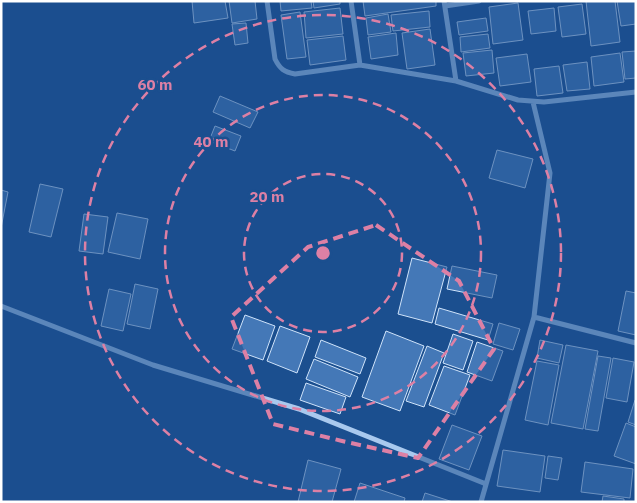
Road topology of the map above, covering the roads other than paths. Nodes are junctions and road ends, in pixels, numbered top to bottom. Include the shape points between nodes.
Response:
1 (268, 1) edge
2 (351, 1) edge
3 (479, 1) edge
4 (444, 3) edge
5 (360, 65) junction
6 (456, 81) junction
7 (636, 92) edge
8 (533, 102) junction
9 (1, 306) edge
10 (534, 317) junction
11 (636, 343) edge
12 (486, 484) junction
13 (481, 502) edge

1 - 5 street via 279,68 295,74
2 - 5 street
3 - 4 street
4 - 6 street
5 - 6 street
6 - 8 street
7 - 8 street
8 - 10 street via 550,173
9 - 12 street via 154,366 299,409
10 - 11 street
10 - 12 street
12 - 13 street

